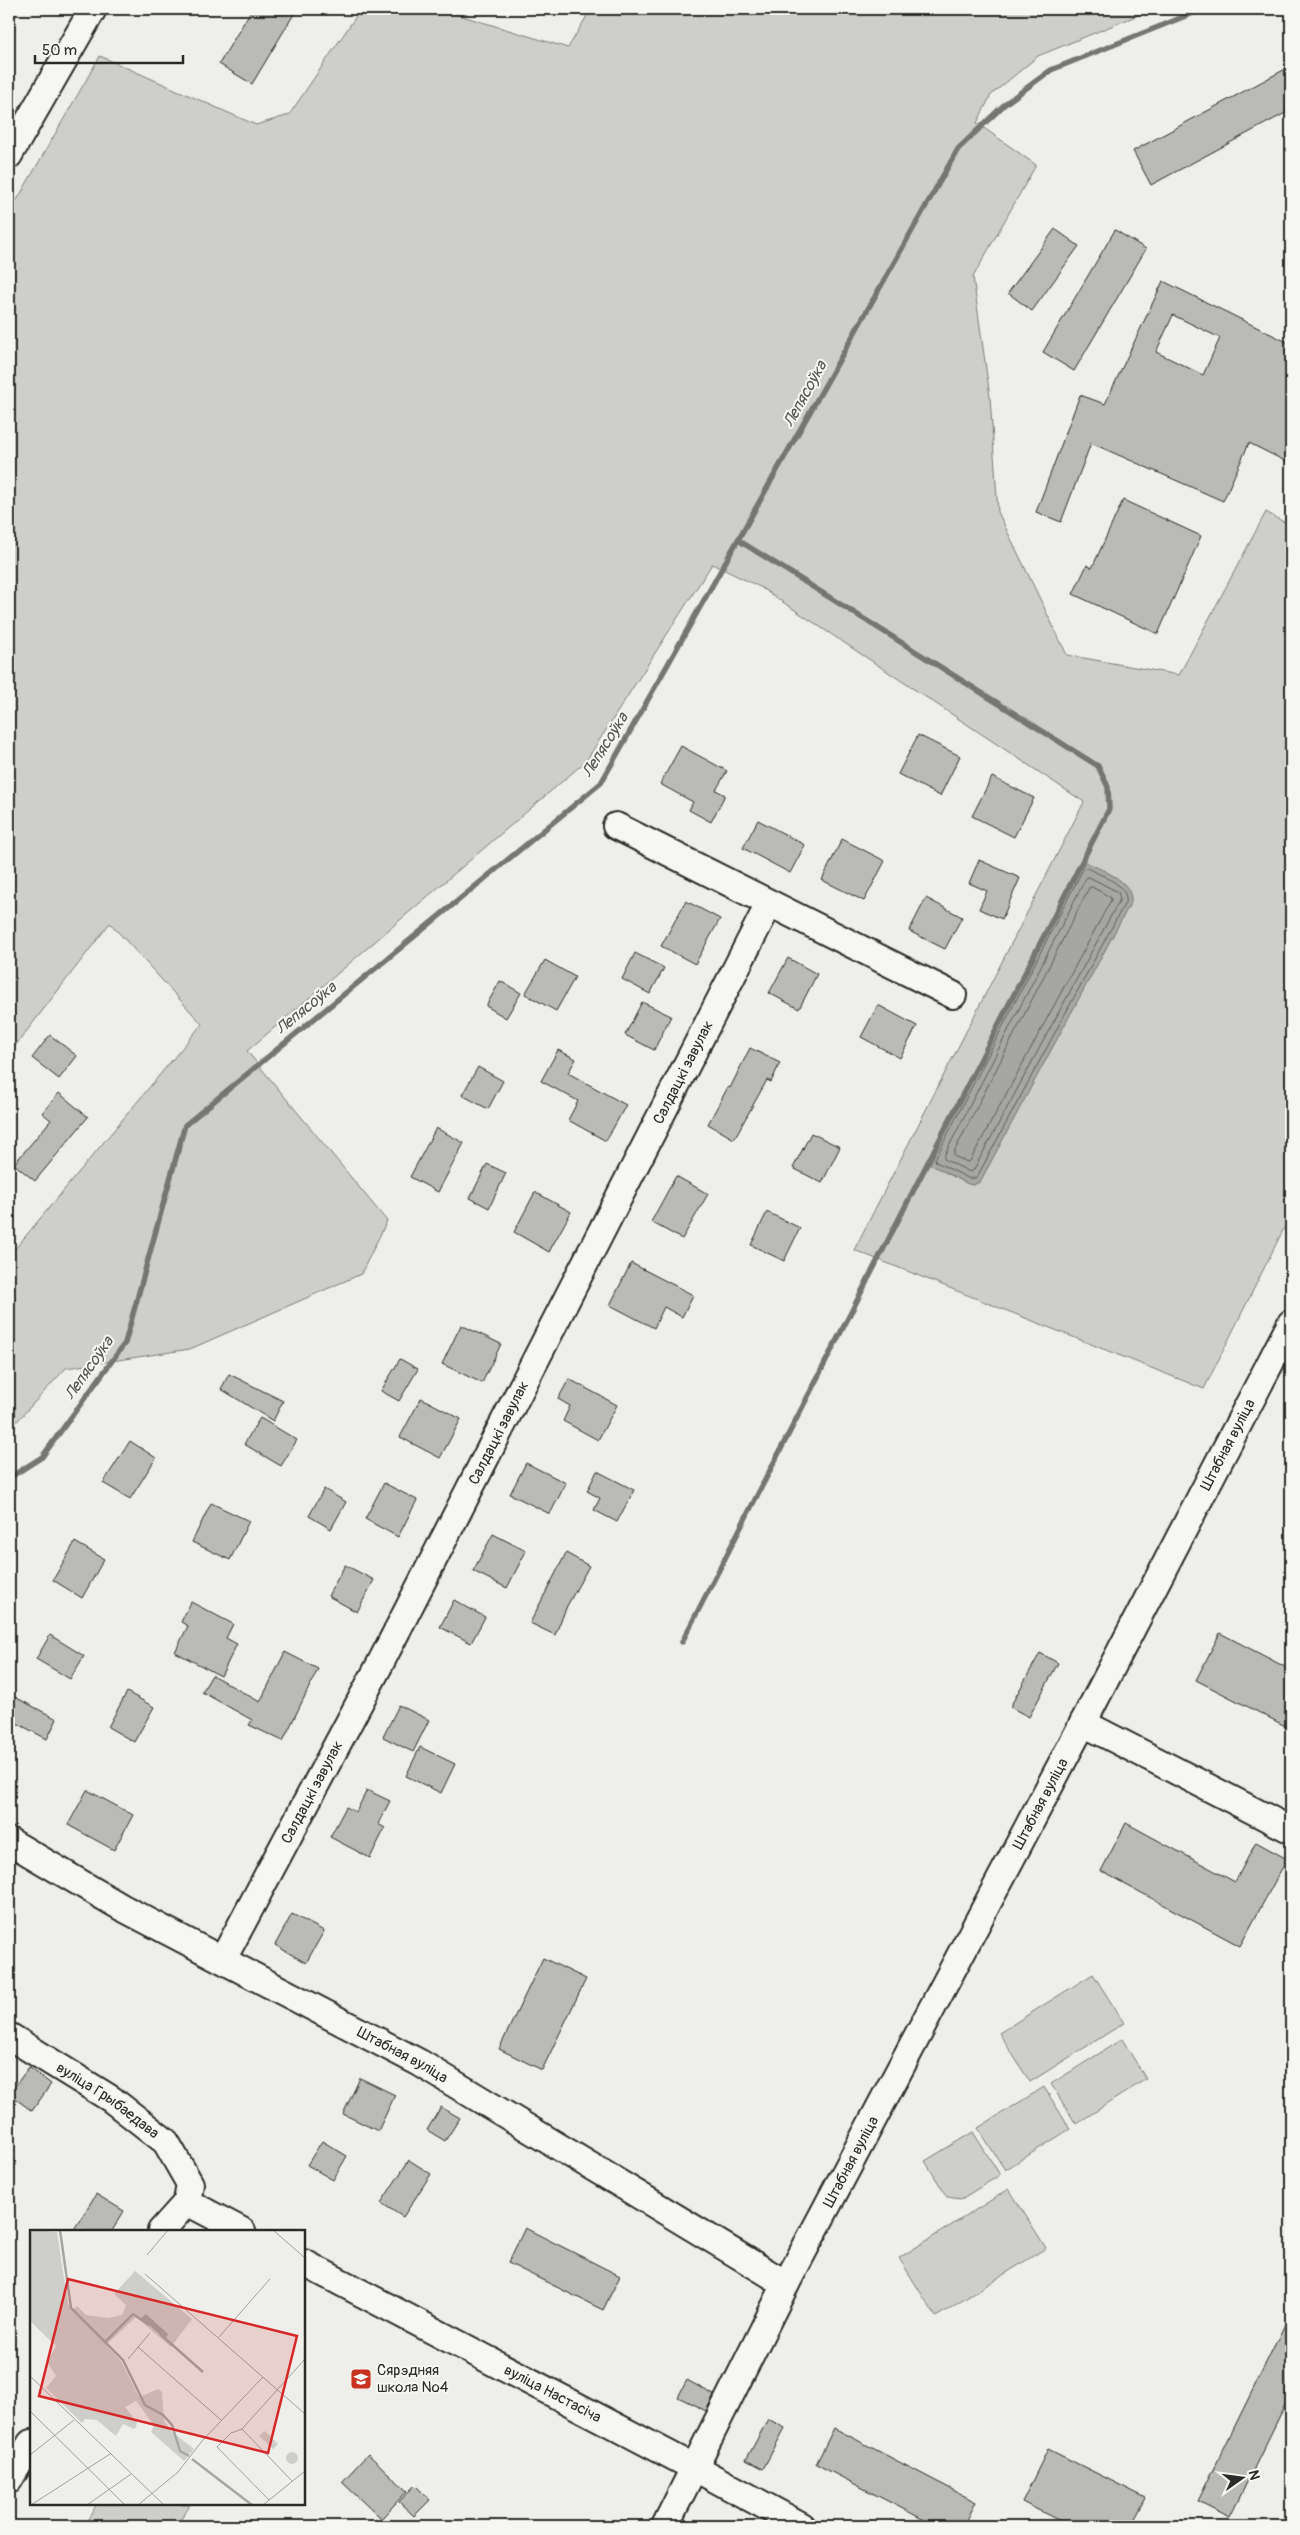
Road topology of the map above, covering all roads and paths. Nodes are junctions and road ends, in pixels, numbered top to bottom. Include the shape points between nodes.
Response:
1 (94, 9) edge
2 (9, 155) edge
3 (616, 826) dead end
4 (769, 904) junction
5 (954, 995) dead end
6 (1291, 1323) edge
7 (1083, 1723) junction
8 (1291, 1830) edge
9 (9, 1841) edge
10 (223, 1959) junction
11 (9, 2036) edge
12 (187, 2202) junction
13 (163, 2230) edge
14 (240, 2230) edge
15 (305, 2264) edge
16 (786, 2284) junction
17 (30, 2445) edge
18 (695, 2468) junction
19 (9, 2480) edge
20 (665, 2526) edge
21 (802, 2526) edge

1 - 2 street
3 - 4 street
4 - 5 street
4 - 10 street, Салдацкі завулак via 380,1664
6 - 7 street, Штабная вуліца
7 - 8 street
7 - 16 street, Штабная вуліца
9 - 10 street, Штабная вуліца via 121,1907
10 - 16 street, Штабная вуліца via 420,2063
11 - 12 street, вуліца Грыбаедава via 112,2099 166,2142 190,2184
12 - 13 street
12 - 14 street
15 - 18 street, вуліца Настасіча
16 - 18 street, Штабная вуліца
17 - 19 street
18 - 20 street, Штабная вуліца
18 - 21 street, вуліца Настасіча

